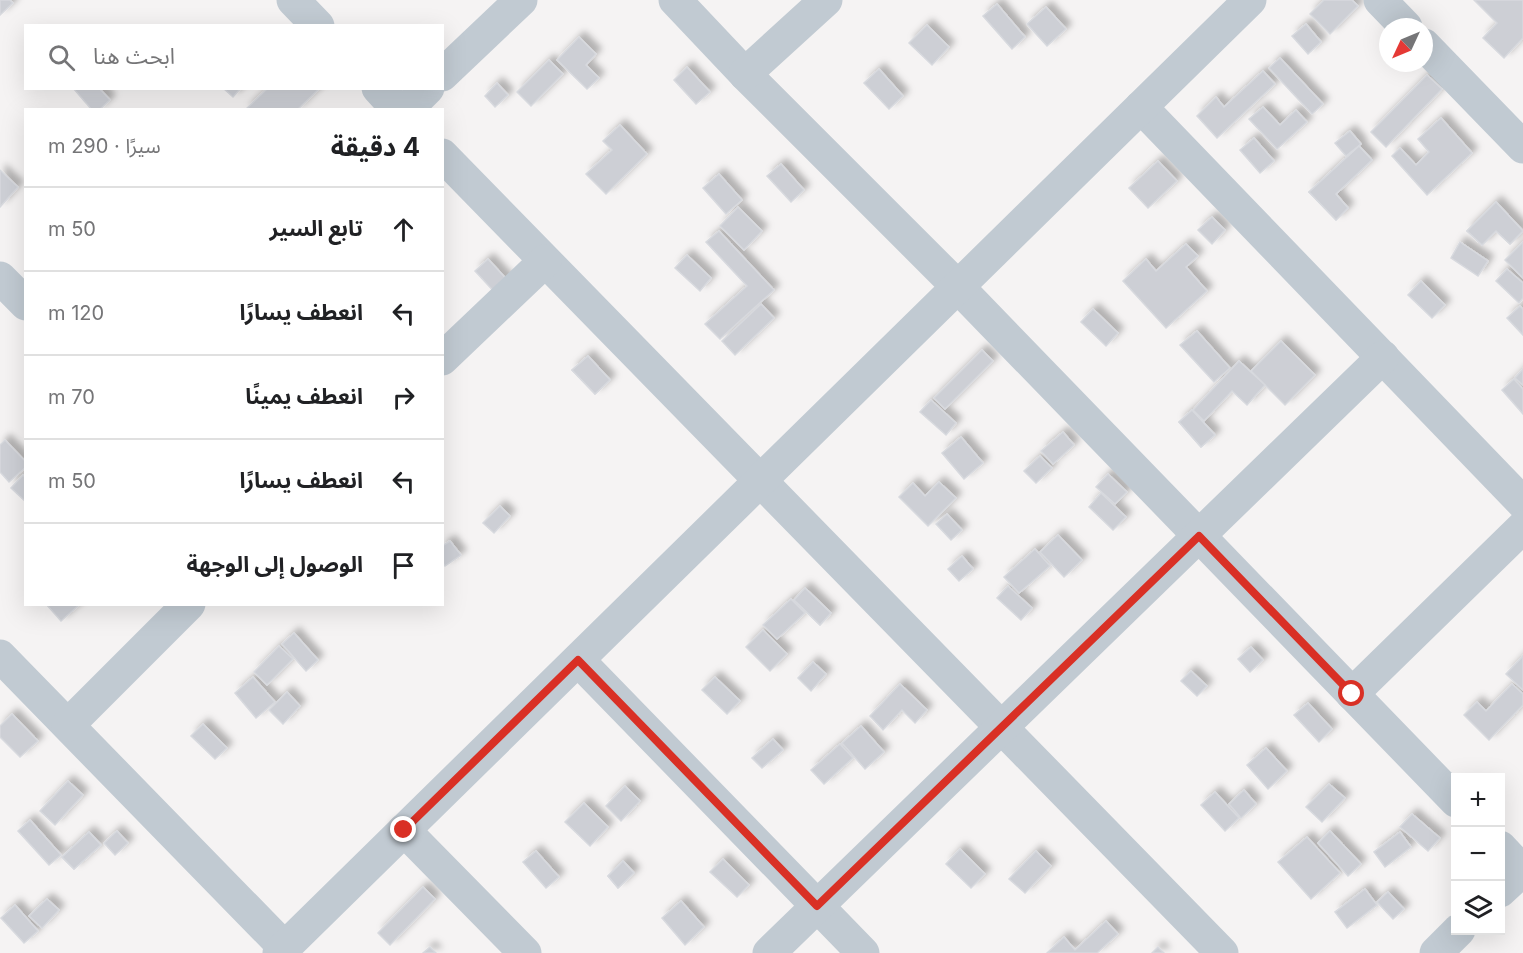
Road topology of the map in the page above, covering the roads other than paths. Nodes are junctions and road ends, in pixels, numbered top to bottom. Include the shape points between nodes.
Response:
1 (294, 0) edge
2 (521, 0) edge
3 (675, 0) edge
4 (826, 0) edge
5 (1250, 0) edge
6 (1380, 0) edge
7 (1397, 18) edge
8 (316, 24) edge
9 (1433, 54) edge
10 (444, 73) edge
11 (745, 74) junction
12 (380, 90) edge
13 (426, 90) edge
14 (1141, 107) junction
15 (396, 108) edge
16 (408, 108) edge
17 (1523, 147) edge
18 (444, 157) edge
19 (545, 261) junction
20 (0, 278) edge
21 (958, 287) junction
22 (24, 302) edge
23 (444, 357) edge
24 (1383, 357) junction
25 (760, 482) junction
26 (1523, 503) edge
27 (1523, 527) edge
28 (1199, 536) junction
29 (187, 606) edge
30 (0, 656) edge
31 (578, 660) junction
32 (1352, 694) junction
33 (68, 725) junction
34 (1001, 728) junction
35 (1451, 797) edge
36 (404, 830) junction
37 (1505, 852) edge
38 (1523, 870) edge
39 (1505, 886) edge
40 (817, 906) junction
41 (1454, 935) edge
42 (282, 950) edge
43 (525, 953) edge
44 (769, 953) edge
45 (863, 953) edge
46 (1222, 953) edge
47 (1436, 953) edge

1 - 8 street
2 - 10 street
3 - 11 street
4 - 11 street
5 - 14 street
6 - 7 street
9 - 17 street
11 - 21 street
12 - 15 street
13 - 16 street
14 - 21 street
14 - 24 street
18 - 19 street
19 - 23 street
19 - 25 street
20 - 22 street
21 - 25 street
21 - 28 street
24 - 26 street
24 - 28 street
25 - 31 street
25 - 34 street
27 - 32 street
28 - 32 street
28 - 34 street
29 - 33 street
30 - 33 street
31 - 36 street
31 - 40 street
32 - 35 street
33 - 42 street
34 - 40 street
34 - 46 street
36 - 42 street
36 - 43 street
37 - 38 street
38 - 39 street
40 - 44 street
40 - 45 street
41 - 47 street

